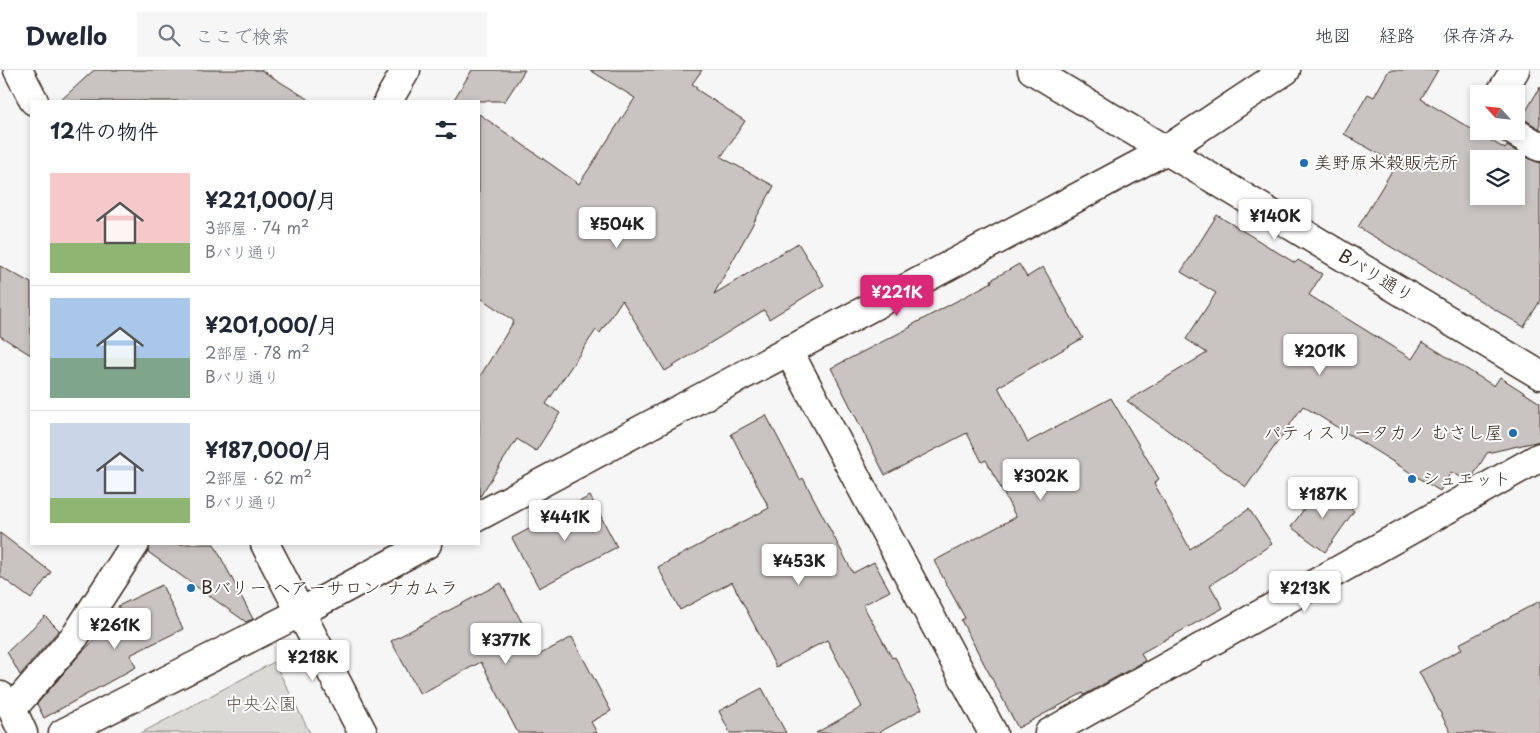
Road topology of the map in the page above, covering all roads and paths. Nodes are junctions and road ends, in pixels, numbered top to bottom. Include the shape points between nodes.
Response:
1 (18, 70) edge
2 (406, 70) edge
3 (1032, 70) edge
4 (1286, 70) edge
5 (1514, 70) edge
6 (1505, 85) edge
7 (33, 100) edge
8 (389, 100) edge
9 (1525, 138) edge
10 (1540, 147) edge
11 (1166, 150) junction
12 (788, 350) junction
13 (1540, 375) edge
14 (1540, 457) edge
15 (480, 515) edge
16 (134, 545) edge
17 (266, 545) edge
18 (425, 545) edge
19 (301, 612) junction
20 (12, 712) edge
21 (63, 733) edge
22 (363, 733) edge
23 (993, 733) edge
24 (1049, 733) edge

1 - 7 street
2 - 8 street
3 - 11 street, Bバリ通り
4 - 11 street
5 - 6 street
9 - 10 street
11 - 12 street
11 - 13 street, Bバリ通り
12 - 15 street
12 - 23 street
14 - 24 street
16 - 20 street via 76,635
17 - 19 street
18 - 19 street
19 - 21 street
19 - 22 street

